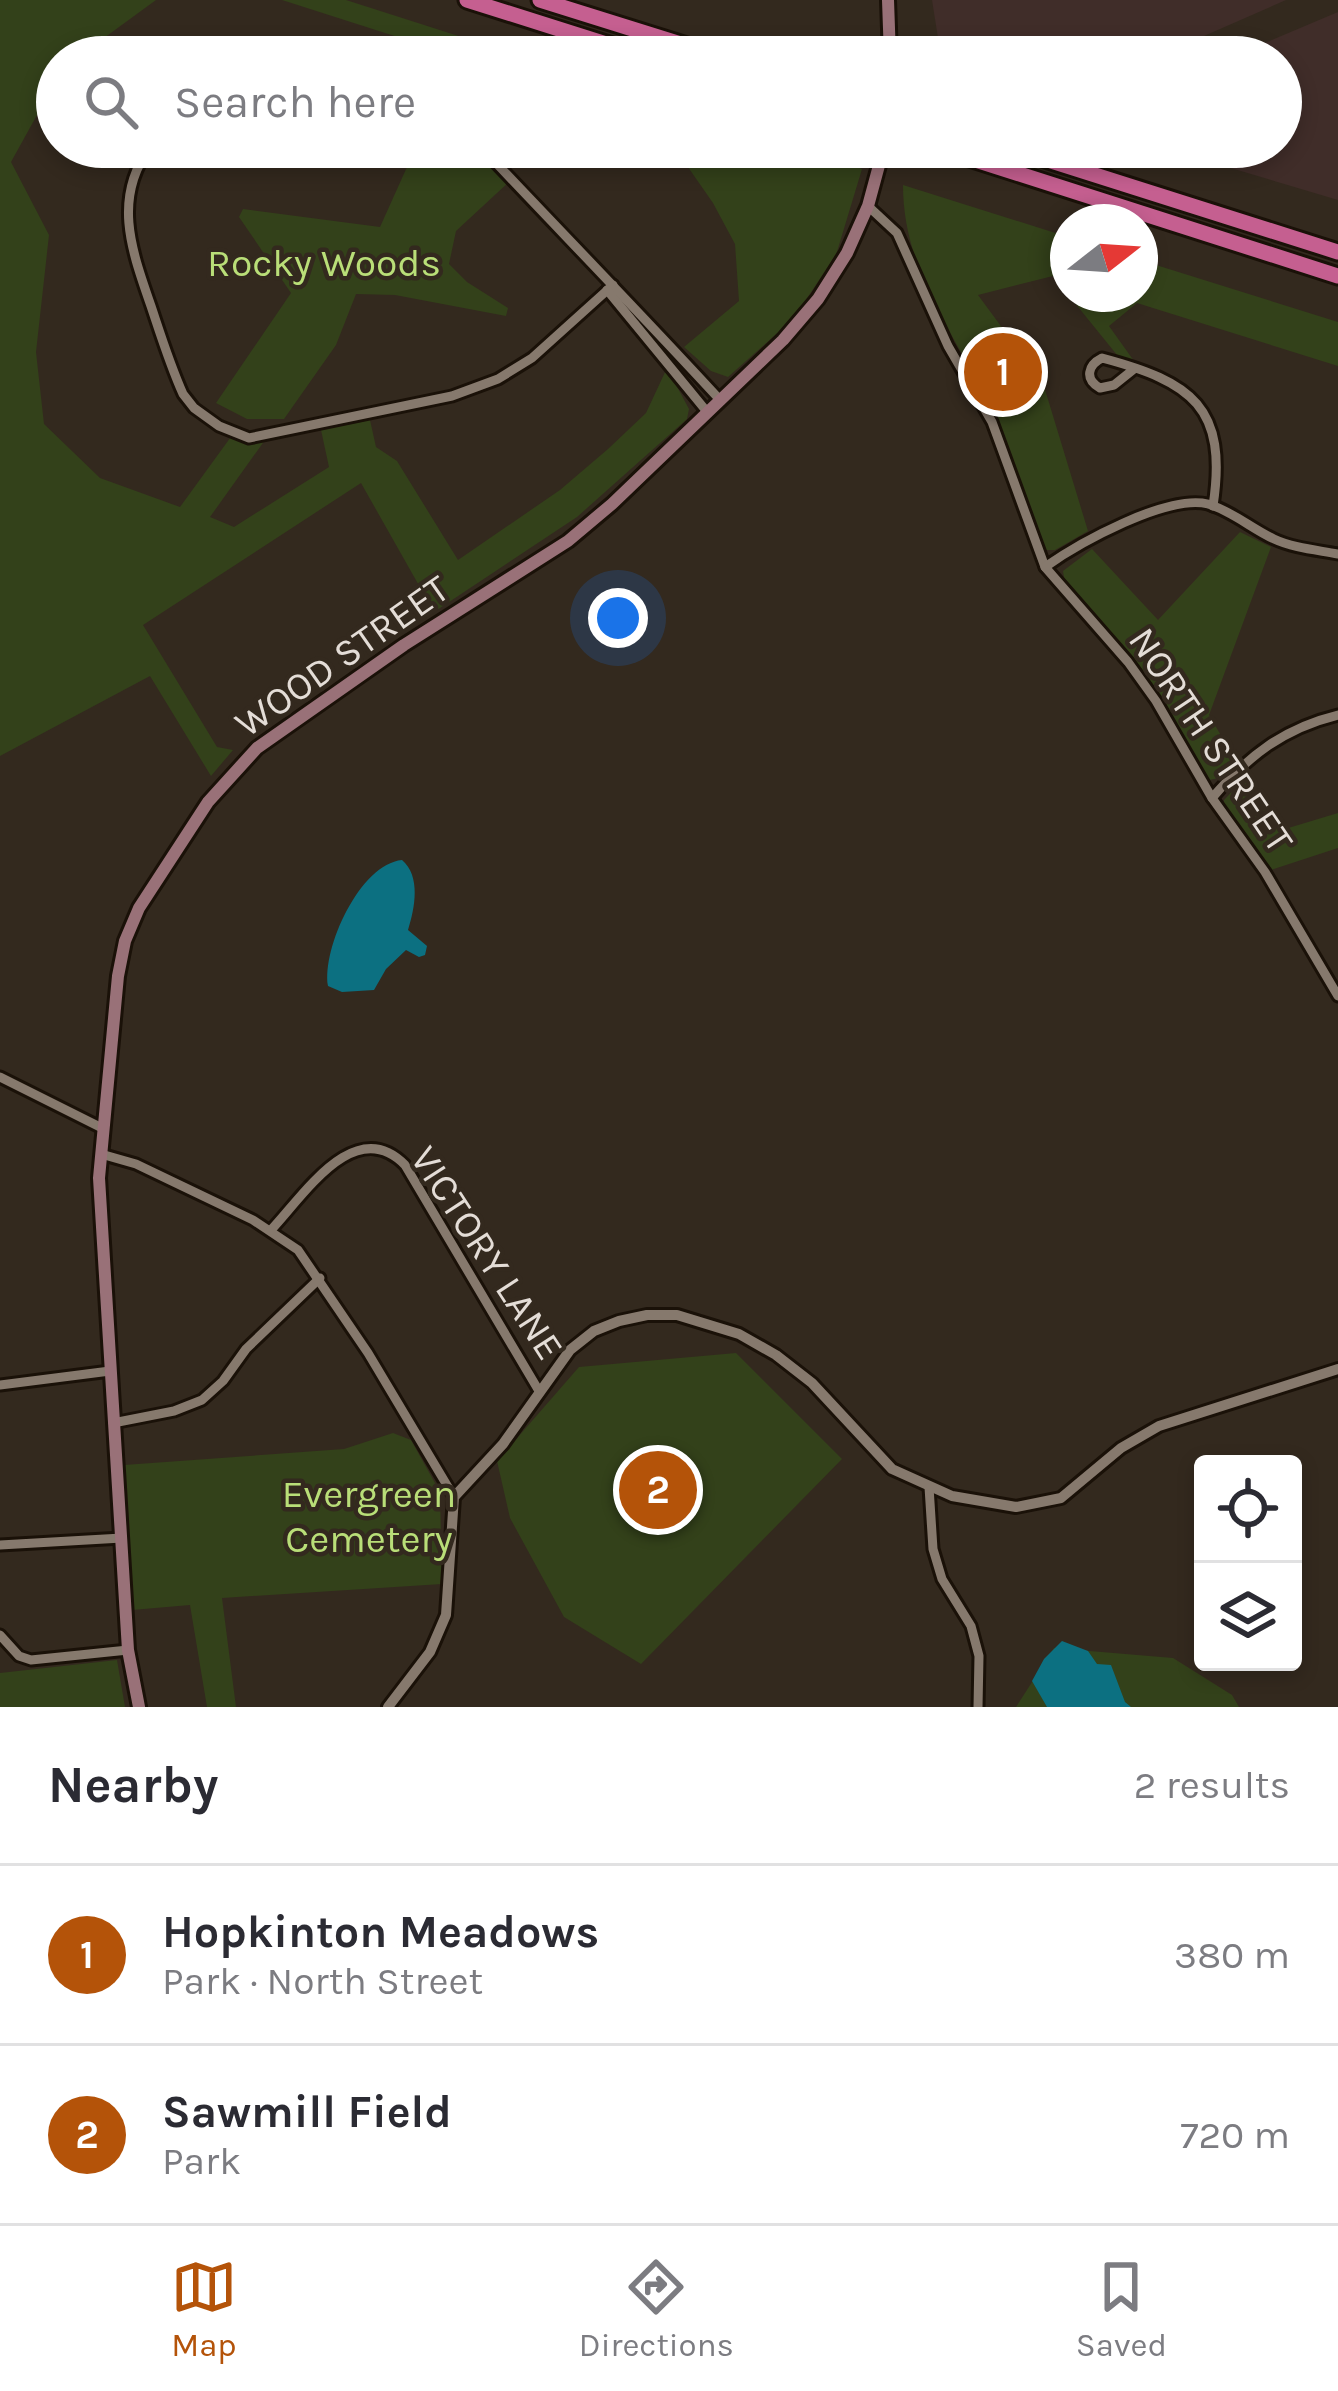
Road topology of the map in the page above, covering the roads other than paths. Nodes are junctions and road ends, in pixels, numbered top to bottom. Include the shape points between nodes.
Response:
1 (467, 0) edge
2 (540, 0) edge
3 (888, 0) edge
4 (581, 36) edge
5 (655, 36) edge
6 (889, 36) edge
7 (140, 168) edge
8 (500, 168) edge
9 (878, 168) edge
10 (1001, 168) edge
11 (1073, 168) edge
12 (868, 206) junction
13 (1338, 252) edge
14 (1338, 276) edge
15 (610, 288) junction
16 (1134, 369) junction
17 (721, 401) junction
18 (708, 413) junction
19 (1213, 506) junction
20 (1338, 554) edge
21 (1046, 567) junction
22 (1338, 715) edge
23 (1212, 798) junction
24 (1338, 996) edge
25 (0, 1077) edge
26 (102, 1128) junction
27 (101, 1154) junction
28 (272, 1230) junction
29 (320, 1278) junction
30 (1338, 1369) edge
31 (110, 1371) junction
32 (0, 1385) edge
33 (539, 1391) junction
34 (113, 1423) junction
35 (929, 1487) junction
36 (454, 1498) junction
37 (122, 1538) junction
38 (0, 1545) edge
39 (0, 1635) edge
40 (128, 1650) junction
41 (139, 1707) edge
42 (388, 1707) edge
43 (978, 1707) edge

1 - 4 highway
2 - 5 highway
3 - 6 main road
7 - 15 street via 127,210 132,252 183,394 233,434 268,436 484,385 532,358
8 - 15 street
9 - 12 main road, WOOD STREET
10 - 14 highway
11 - 13 highway
12 - 17 main road, WOOD STREET via 818,299
12 - 21 street, NORTH STREET via 897,232 992,422
15 - 17 street
15 - 18 street
16 - 16 street via 1102,358 1090,379 1100,388 1114,385
16 - 19 street via 1174,381 1210,425 1219,467
17 - 18 main road, WOOD STREET
18 - 26 main road, WOOD STREET via 568,541 334,693 231,773 158,876 125,941
19 - 20 street via 1280,542
19 - 21 street via 1184,503 1114,527
21 - 23 street, NORTH STREET via 1128,662
22 - 23 street via 1270,742
23 - 24 street, NORTH STREET
25 - 26 street
26 - 27 main road, WOOD STREET
27 - 28 street
27 - 31 main road, WOOD STREET
28 - 29 street
28 - 33 street, VICTORY LANE via 348,1152 389,1151 405,1165
29 - 34 street via 202,1400
29 - 36 street
30 - 35 street via 1144,1432 1051,1502 1004,1506
31 - 32 street
31 - 34 main road, WOOD STREET
33 - 35 street via 570,1350 606,1325 646,1315 693,1318 776,1355 892,1469
33 - 36 street
34 - 37 main road, WOOD STREET
35 - 43 street via 933,1549 979,1656
36 - 42 street via 446,1616
37 - 38 street
37 - 40 main road, WOOD STREET
39 - 40 street via 31,1660
40 - 41 main road, WOOD STREET

